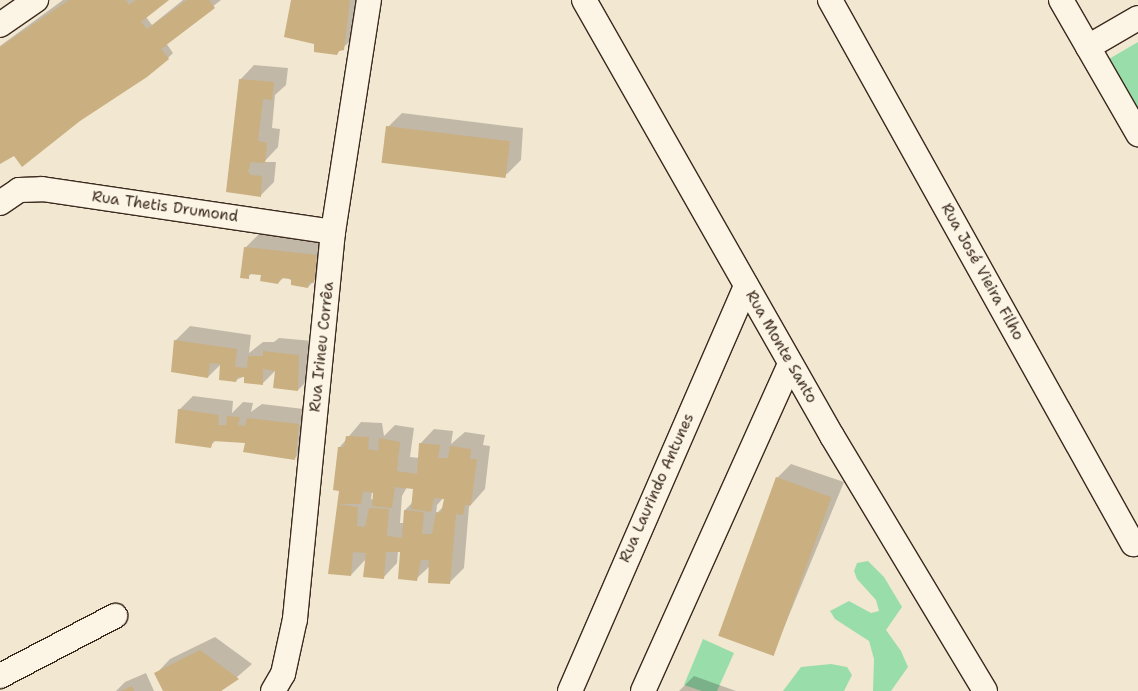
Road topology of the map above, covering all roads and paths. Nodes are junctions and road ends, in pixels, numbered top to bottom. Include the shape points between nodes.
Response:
1 (36, 0) edge
2 (369, 0) edge
3 (584, 0) edge
4 (830, 0) edge
5 (1061, 0) edge
6 (1138, 18) edge
7 (0, 25) edge
8 (1088, 47) junction
9 (1138, 134) edge
10 (0, 203) edge
11 (333, 232) junction
12 (746, 286) junction
13 (790, 364) junction
14 (1133, 544) dead end
15 (115, 616) dead end
16 (0, 676) edge
17 (273, 691) edge
18 (570, 691) edge
19 (643, 691) edge
20 (985, 691) edge

1 - 7 street
2 - 11 street, Rua Irineu Corrêa
3 - 12 street, Rua Monte Santo
4 - 14 street, Rua José Vieira Filho
5 - 8 street
6 - 8 street
8 - 9 street
10 - 11 street, Rua Thetis Drumond via 19,190 42,189
11 - 17 street, Rua Irineu Corrêa via 295,618 283,674
12 - 13 street, Rua Monte Santo
12 - 18 street, Rua Laurindo Antunes
13 - 19 street
13 - 20 street, Rua Monte Santo
15 - 16 street

